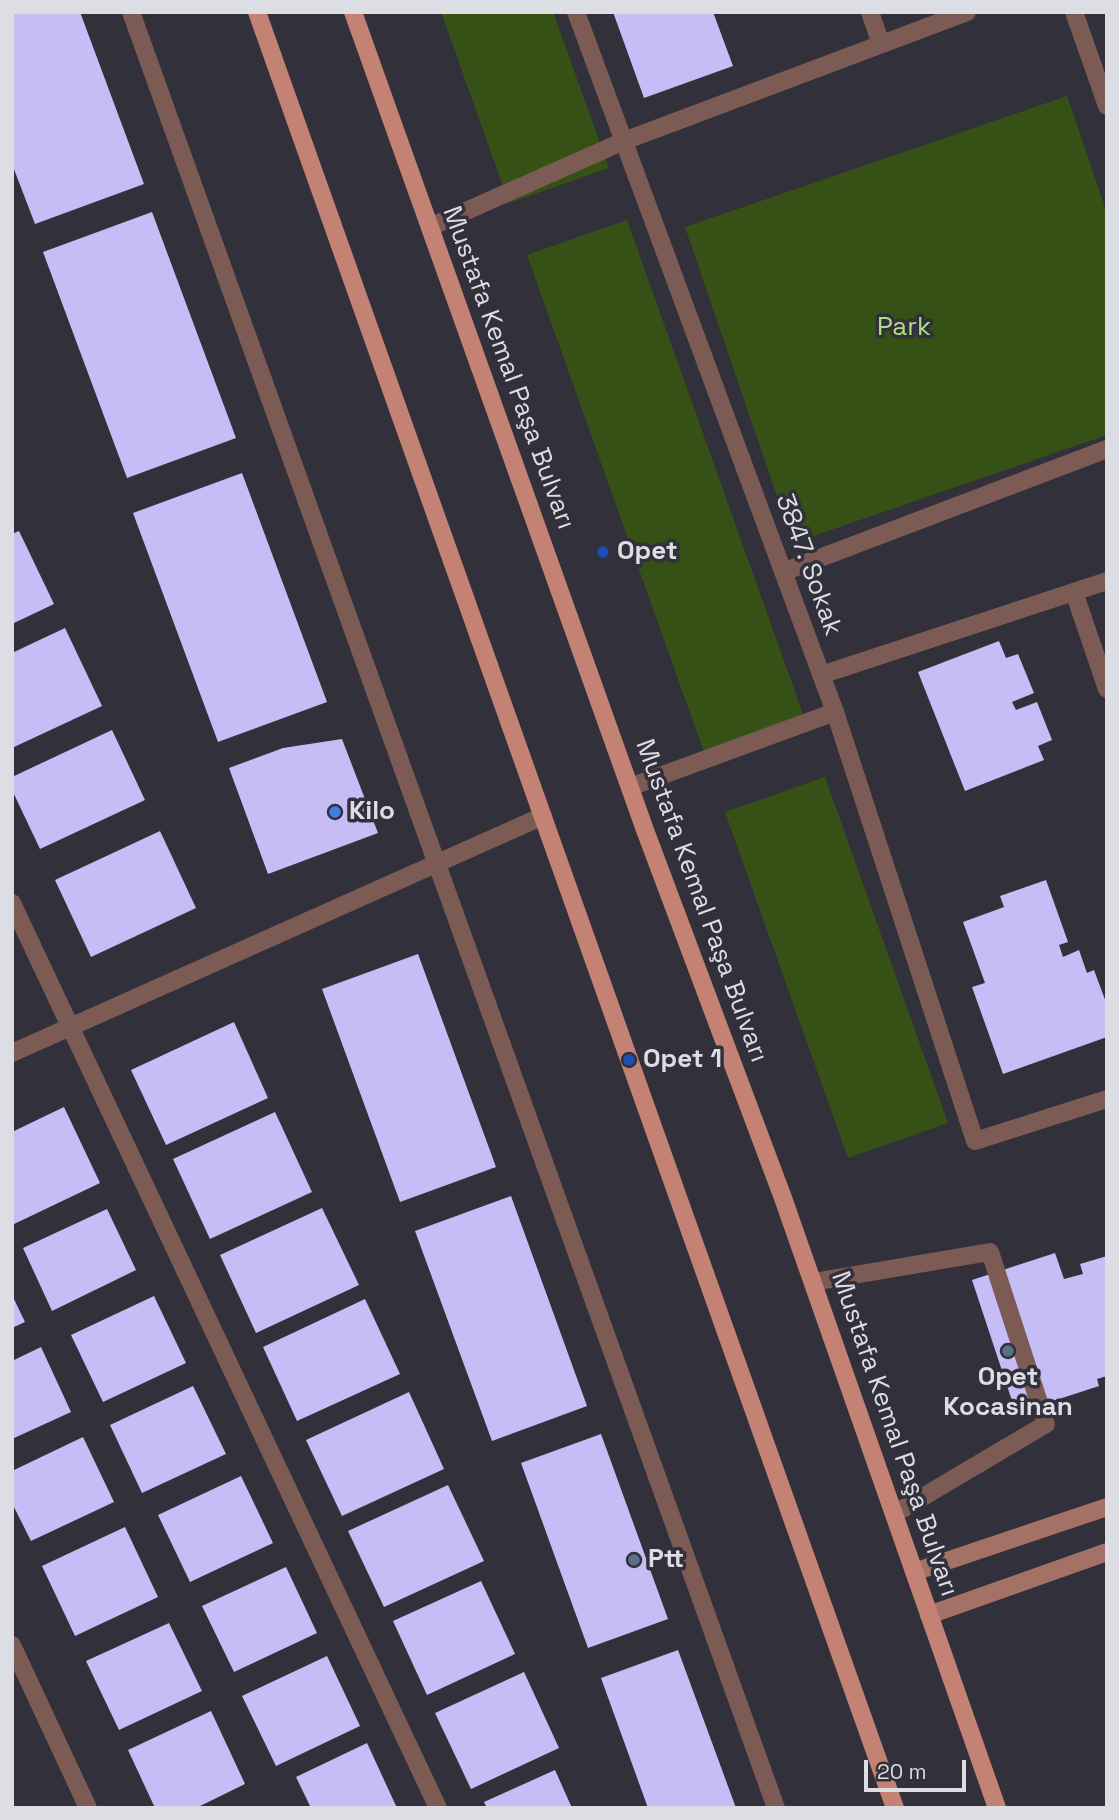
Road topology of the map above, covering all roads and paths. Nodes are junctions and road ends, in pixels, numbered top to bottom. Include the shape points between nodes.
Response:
1 (131, 12) edge
2 (257, 12) edge
3 (354, 12) edge
4 (576, 12) edge
5 (870, 12) edge
6 (967, 12) edge
7 (1074, 12) edge
8 (881, 44) junction
9 (1107, 106) edge
10 (624, 141) junction
11 (430, 226) junction
12 (1107, 449) edge
13 (783, 572) junction
14 (1107, 581) edge
15 (1074, 592) junction
16 (821, 675) junction
17 (1107, 690) edge
18 (835, 712) junction
19 (630, 787) junction
20 (543, 816) junction
21 (437, 864) junction
22 (12, 903) edge
23 (70, 1027) junction
24 (12, 1052) edge
25 (1107, 1099) edge
26 (813, 1282) junction
27 (1107, 1507) edge
28 (894, 1514) junction
29 (1107, 1552) edge
30 (914, 1572) junction
31 (929, 1615) junction
32 (12, 1645) edge
33 (88, 1808) edge
34 (438, 1808) edge
35 (776, 1808) edge
36 (895, 1808) edge
37 (997, 1808) edge

1 - 21 street
2 - 20 main road
3 - 11 main road, Mustafa Kemal Paşa Bulvarı
4 - 10 street, 3847. Sokak
5 - 8 street
6 - 8 street
7 - 9 street
8 - 10 street
10 - 11 street
10 - 13 street, 3847. Sokak
11 - 19 main road, Mustafa Kemal Paşa Bulvarı
12 - 13 street
13 - 16 street, 3847. Sokak
14 - 15 street
15 - 16 street
15 - 17 street
16 - 18 street, 3847. Sokak
18 - 19 street
18 - 25 street, 3847. Sokak via 975,1141
19 - 26 main road, Mustafa Kemal Paşa Bulvarı
20 - 21 street
20 - 36 main road
21 - 23 street
21 - 35 street
22 - 23 street
23 - 24 street
23 - 34 street
26 - 28 main road, Mustafa Kemal Paşa Bulvarı
26 - 28 street via 990,1252 1046,1424
27 - 30 street
28 - 30 main road, Mustafa Kemal Paşa Bulvarı
29 - 31 street
30 - 31 main road, Mustafa Kemal Paşa Bulvarı
31 - 37 main road, Mustafa Kemal Paşa Bulvarı
32 - 33 street

